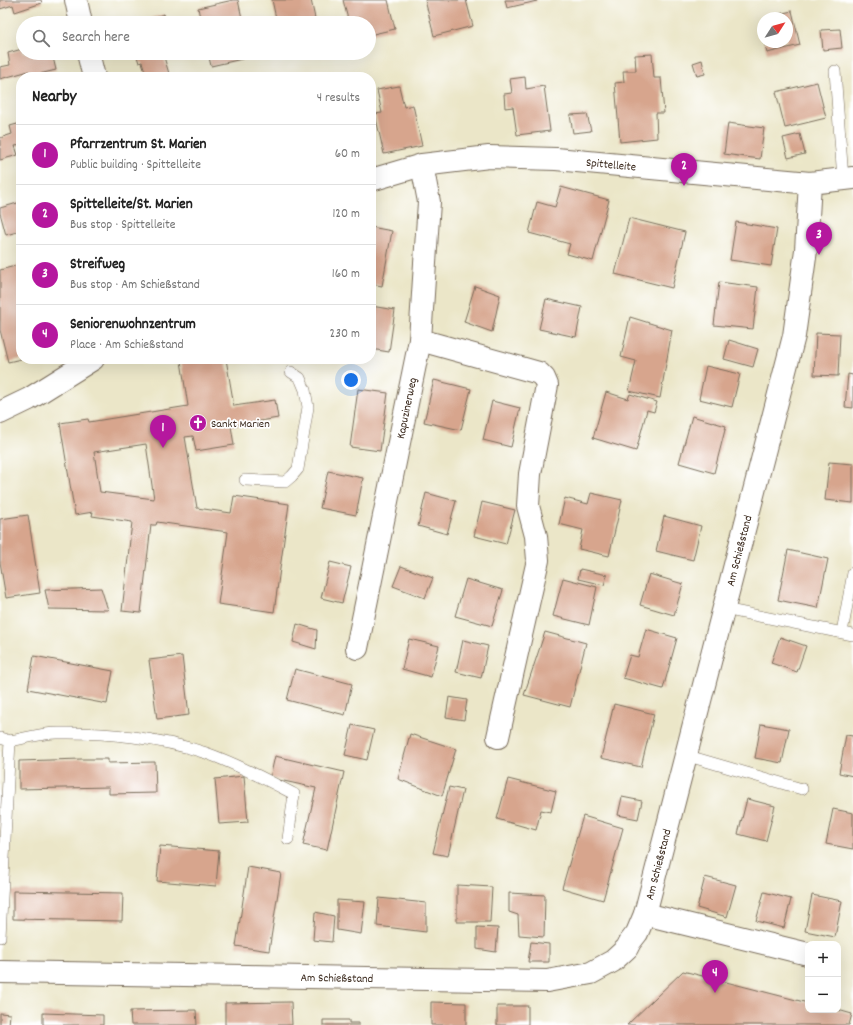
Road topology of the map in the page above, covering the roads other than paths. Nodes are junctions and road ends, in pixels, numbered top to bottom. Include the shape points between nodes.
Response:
1 (76, 0) edge
2 (79, 16) edge
3 (90, 60) edge
4 (835, 71) dead end
5 (93, 72) edge
6 (422, 165) junction
7 (848, 178) edge
8 (376, 179) edge
9 (810, 183) junction
10 (420, 340) junction
11 (85, 364) edge
12 (291, 372) dead end
13 (0, 413) edge
14 (245, 480) dead end
15 (853, 573) edge
16 (724, 609) junction
17 (848, 634) edge
18 (357, 648) dead end
19 (498, 737) dead end
20 (5, 740) edge
21 (685, 755) junction
22 (802, 789) dead end
23 (288, 838) dead end
24 (645, 914) junction
25 (0, 937) edge
26 (805, 953) edge
27 (0, 972) edge

1 - 2 street
3 - 5 street
4 - 7 lane
6 - 8 street, Spittelleite
6 - 9 street, Spittelleite via 489,157 556,159
6 - 10 street, Kapuzinerweg via 429,202
7 - 9 street, Spittelleite
9 - 16 street, Am Schießstand via 806,250 794,336
10 - 18 street, Kapuzinerweg
10 - 19 street via 539,374 547,385 530,474 528,506 536,536 538,560
11 - 13 street via 29,399
12 - 14 lane via 300,378 308,407 298,469 285,482
15 - 17 lane
16 - 17 lane
16 - 21 street, Am Schießstand
20 - 23 lane via 57,733 108,735 158,741 205,753 254,773 294,794
20 - 25 lane
21 - 22 lane
21 - 24 street, Am Schießstand
24 - 26 street, Am Schießstand
24 - 27 street, Am Schießstand via 634,938 613,961 591,973 547,981

